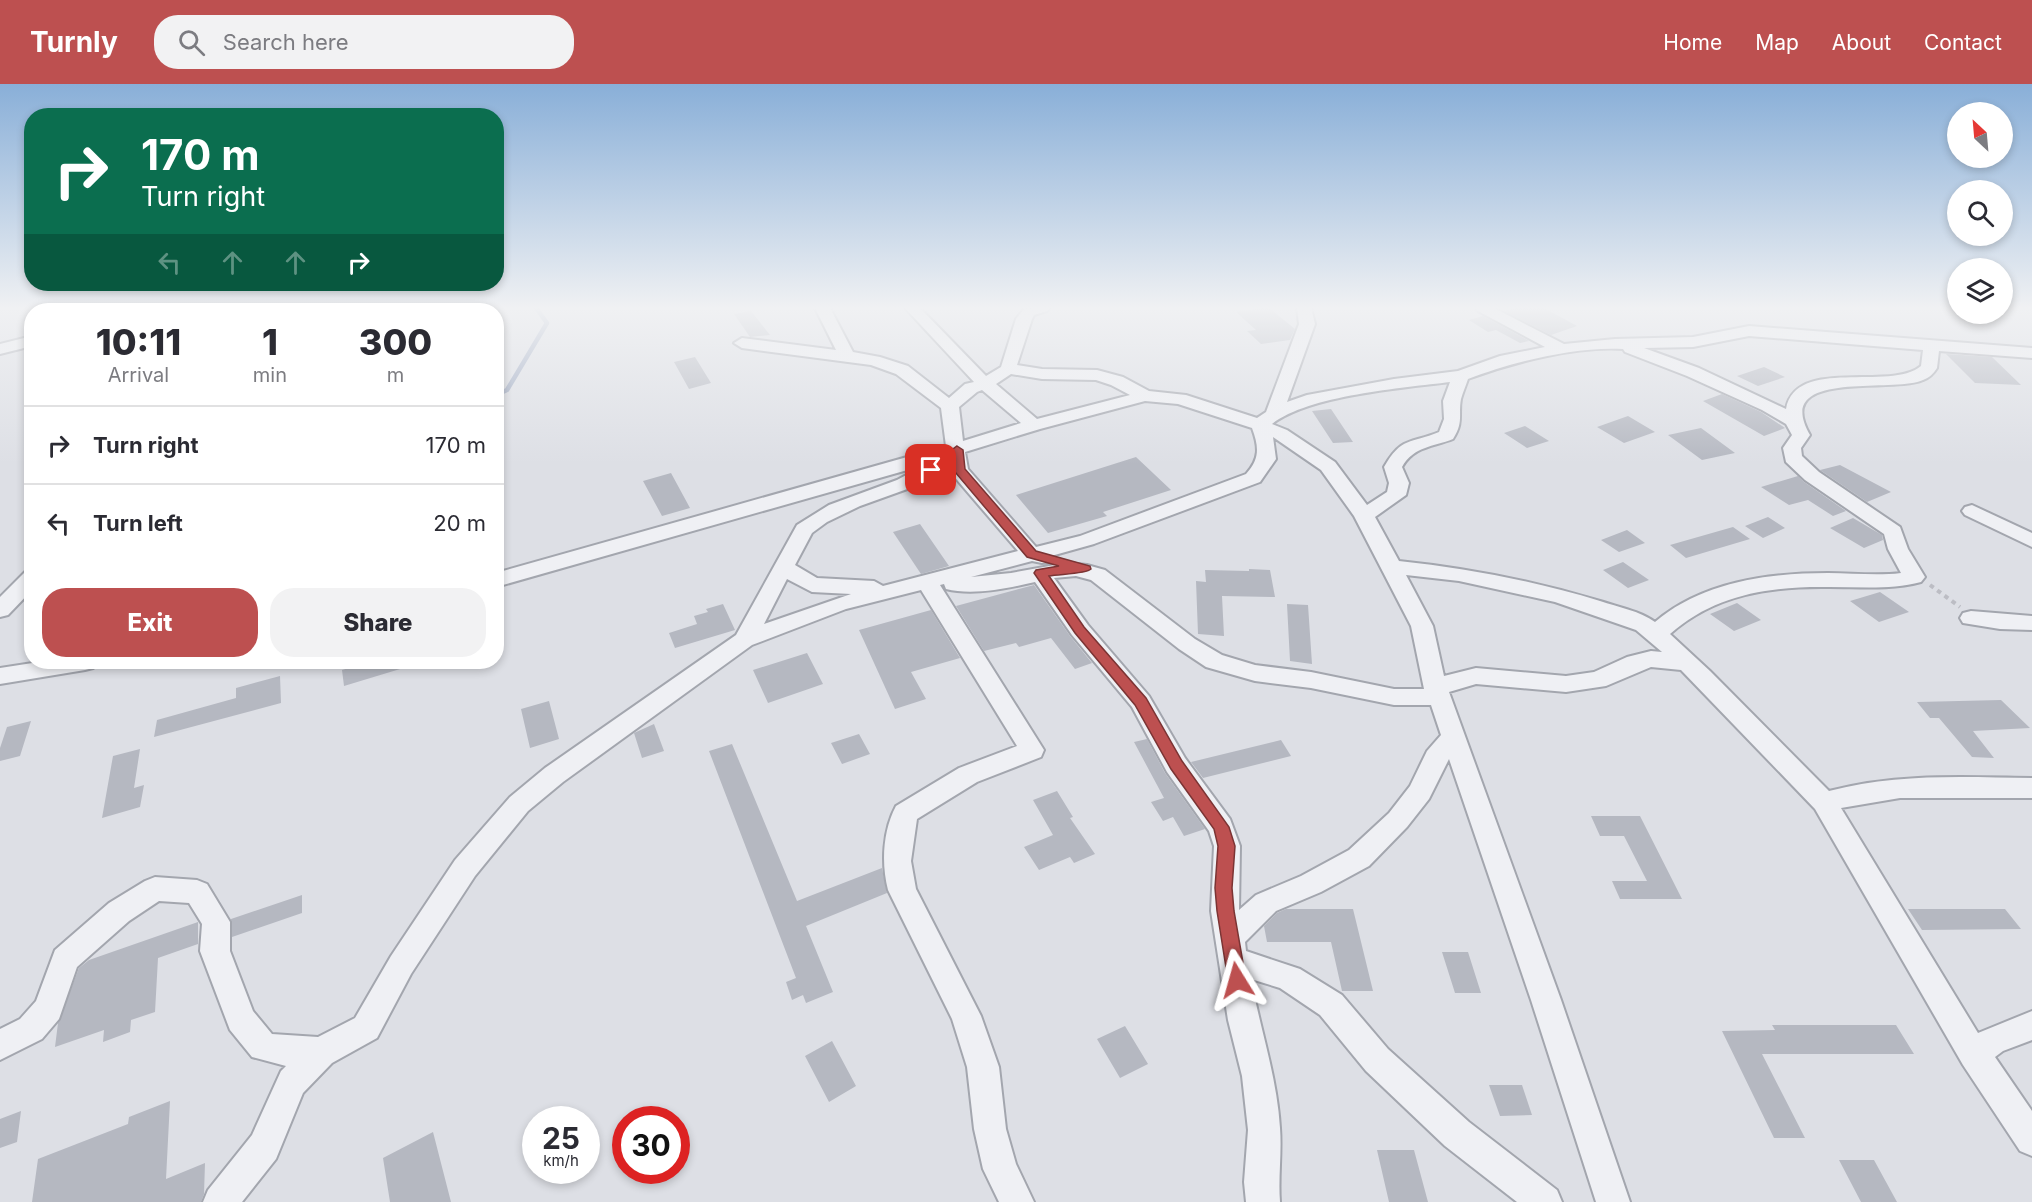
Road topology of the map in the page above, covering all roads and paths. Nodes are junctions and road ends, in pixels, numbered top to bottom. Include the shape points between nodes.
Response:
1 (874, 360) edge
2 (962, 360) edge
3 (1011, 360) edge
4 (1292, 360) edge
5 (1503, 360) edge
6 (1658, 360) edge
7 (1930, 360) edge
8 (1008, 369) junction
9 (1461, 376) junction
10 (985, 384) junction
11 (1145, 396) junction
12 (950, 406) junction
13 (1267, 419) junction
14 (1793, 421) junction
15 (1034, 425) junction
16 (957, 450) junction
17 (1972, 511) dead end
18 (1364, 514) junction
19 (1087, 540) junction
20 (2032, 541) edge
21 (1036, 564) junction
22 (1390, 567) junction
23 (784, 568) junction
24 (1085, 569) junction
25 (1914, 577) junction
26 (504, 578) edge
27 (929, 585) junction
28 (24, 586) edge
29 (896, 589) junction
30 (0, 610) edge
31 (1971, 618) joint
32 (2032, 623) edge
33 (1656, 634) junction
34 (744, 640) junction
35 (1687, 663) junction
36 (42, 669) edge
37 (0, 676) edge
38 (1438, 692) junction
39 (1454, 736) junction
40 (2032, 788) edge
41 (1824, 802) junction
42 (1233, 948) junction
43 (2032, 1025) edge
44 (0, 1045) edge
45 (321, 1052) junction
46 (1974, 1054) junction
47 (2032, 1139) edge
48 (230, 1196) edge
49 (1017, 1202) edge
50 (1263, 1202) edge
51 (1545, 1202) edge
52 (1613, 1202) edge

1 - 12 street via 902,370
2 - 10 street
3 - 8 street
4 - 13 street
5 - 9 street
6 - 14 street via 1725,385
7 - 14 street via 1929,369 1918,377 1826,384 1806,392 1796,402
8 - 10 street
8 - 11 street via 1097,375
9 - 13 street via 1307,400
9 - 18 street via 1447,435 1412,444 1398,457 1393,467 1398,483 1396,495
10 - 12 street via 971,388
10 - 15 street
11 - 13 street via 1180,399
11 - 15 street
12 - 16 street
13 - 18 street via 1281,434 1328,466
13 - 19 street via 1269,451 1264,466 1252,478
14 - 25 street via 1801,435 1792,448 1793,458 1812,476 1893,531
15 - 16 street
16 - 21 street via 959,470
16 - 23 street via 931,470 820,516 804,529
16 - 26 street
17 - 20 street
18 - 22 street
19 - 21 street
19 - 24 street
21 - 24 street
21 - 27 street via 973,584
21 - 29 street
21 - 42 street via 1080,630 1141,702 1176,765 1221,827 1227,846 1225,911
22 - 33 street via 1459,574 1559,596 1623,616
22 - 38 street via 1422,626
23 - 29 street via 812,585
23 - 34 street
24 - 38 street via 1214,661 1394,698
25 - 31 path via 1950,598
25 - 33 street via 1898,581 1805,582 1733,592 1695,604
27 - 29 street
27 - 49 street via 1032,750 968,775 905,813 896,856 902,890 966,1016 983,1067 990,1129 1000,1169
28 - 30 street
29 - 34 street via 839,604
31 - 32 street
33 - 35 street
34 - 45 street via 519,804 465,868 401,965 366,1028
35 - 38 street via 1651,659 1598,680 1566,684 1476,676
35 - 41 street
36 - 37 street
38 - 39 street
39 - 42 street via 1436,758 1420,792 1359,858 1266,903
39 - 52 street
40 - 41 street via 1927,788 1848,795
41 - 46 street
42 - 50 street via 1243,1020 1258,1076 1263,1119
42 - 51 street via 1331,1005 1377,1060 1457,1134
43 - 46 street via 1992,1041
44 - 45 street via 31,1029 48,1009 65,959 119,912 155,889 197,892 216,922 215,951 241,1020 263,1047
45 - 48 street via 292,1082 264,1147
46 - 47 street

